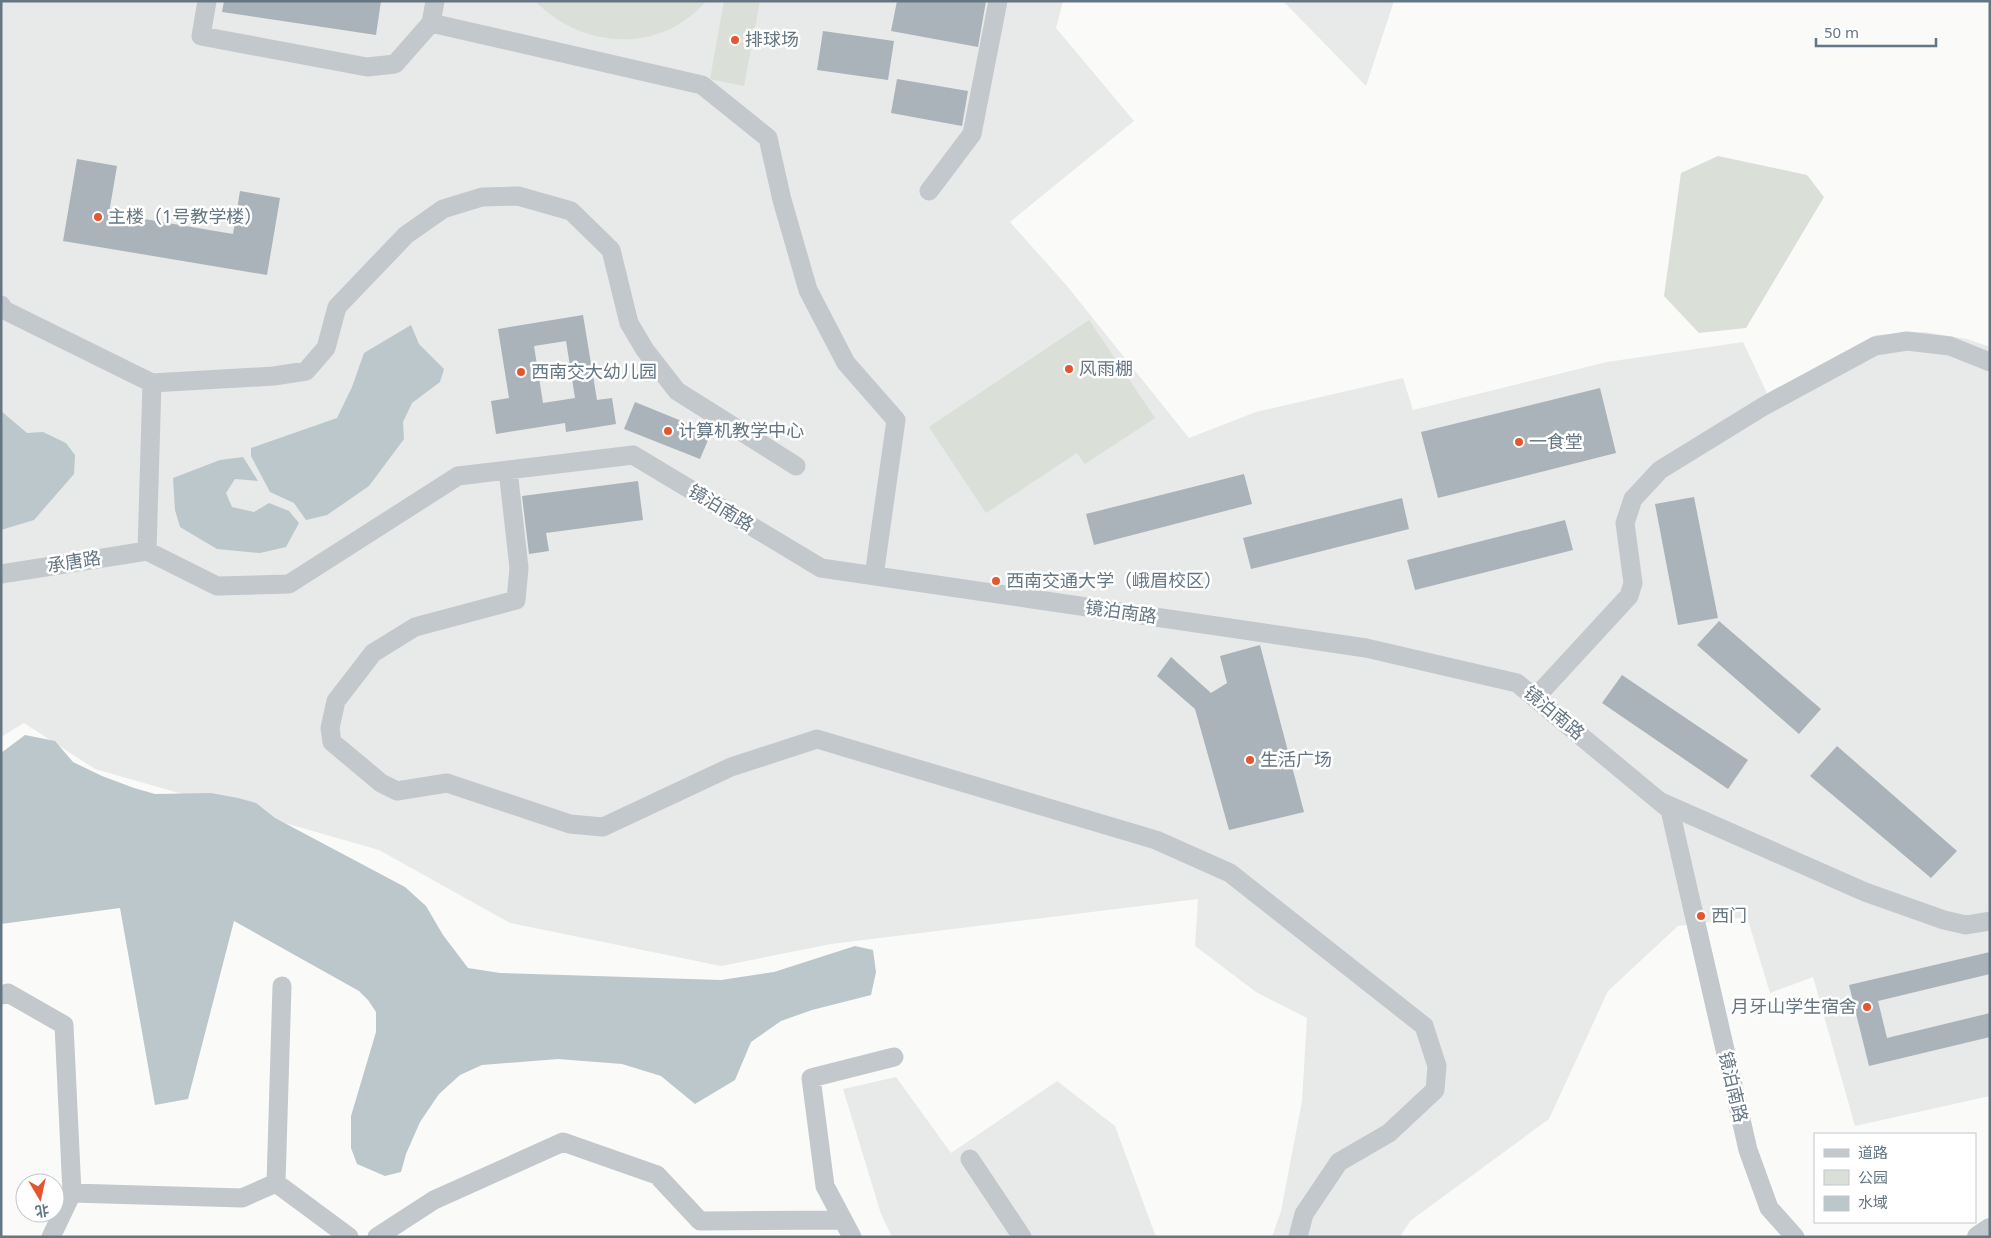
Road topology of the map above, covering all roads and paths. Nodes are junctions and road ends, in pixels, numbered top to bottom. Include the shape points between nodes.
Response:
1 (207, 1) edge
2 (435, 1) edge
3 (998, 1) edge
4 (432, 23) junction
5 (929, 191) dead end
6 (1, 305) edge
7 (1990, 362) edge
8 (152, 383) junction
9 (796, 466) dead end
10 (508, 470) junction
11 (147, 551) junction
12 (1, 574) edge
13 (874, 576) junction
14 (1535, 698) junction
15 (1660, 802) junction
16 (1990, 921) edge
17 (282, 986) dead end
18 (1, 995) edge
19 (894, 1057) dead end
20 (970, 1159) dead end
21 (276, 1183) junction
22 (72, 1193) junction
23 (848, 1229) edge
24 (1990, 1229) edge
25 (51, 1237) edge
26 (349, 1237) edge
27 (377, 1237) edge
28 (1022, 1237) edge
29 (1298, 1237) edge
30 (1795, 1237) edge
31 (1978, 1237) edge

1 - 4 street via 202,36 367,67 395,64
2 - 4 street
3 - 5 street via 972,134
4 - 13 street via 702,85 768,138 808,290 846,363 896,420
6 - 8 street via 4,310
7 - 14 street via 1950,346 1907,341 1875,346 1764,406 1660,470 1633,499 1624,523 1633,583 1629,596
8 - 9 street via 306,371 326,348 337,307 406,235 443,209 482,197 518,196 571,211 611,250 630,323 677,392
8 - 11 street
10 - 11 street, 镜泊南路 via 458,476 288,584 217,586
10 - 13 street, 镜泊南路 via 633,455 820,568
10 - 29 street via 518,568 516,600 416,627 373,653 336,701 330,728 332,742 381,783 398,791 447,783 570,824 602,828 731,766 817,739 1156,840 1230,873 1424,1026 1437,1066 1435,1090 1389,1133 1339,1162 1304,1214
11 - 12 street, 承唐路
13 - 14 street, 镜泊南路 via 1366,648 1518,683
14 - 15 street, 镜泊南路
15 - 16 street via 1874,895 1966,925
15 - 30 street, 镜泊南路 via 1670,810 1748,1150 1769,1208
17 - 21 street
18 - 22 street via 8,993 64,1025
19 - 23 street via 811,1078 825,1186
20 - 28 street
21 - 22 street via 242,1198
21 - 26 street
22 - 25 street
23 - 27 street via 700,1221 657,1175 563,1142 434,1200
24 - 31 street

